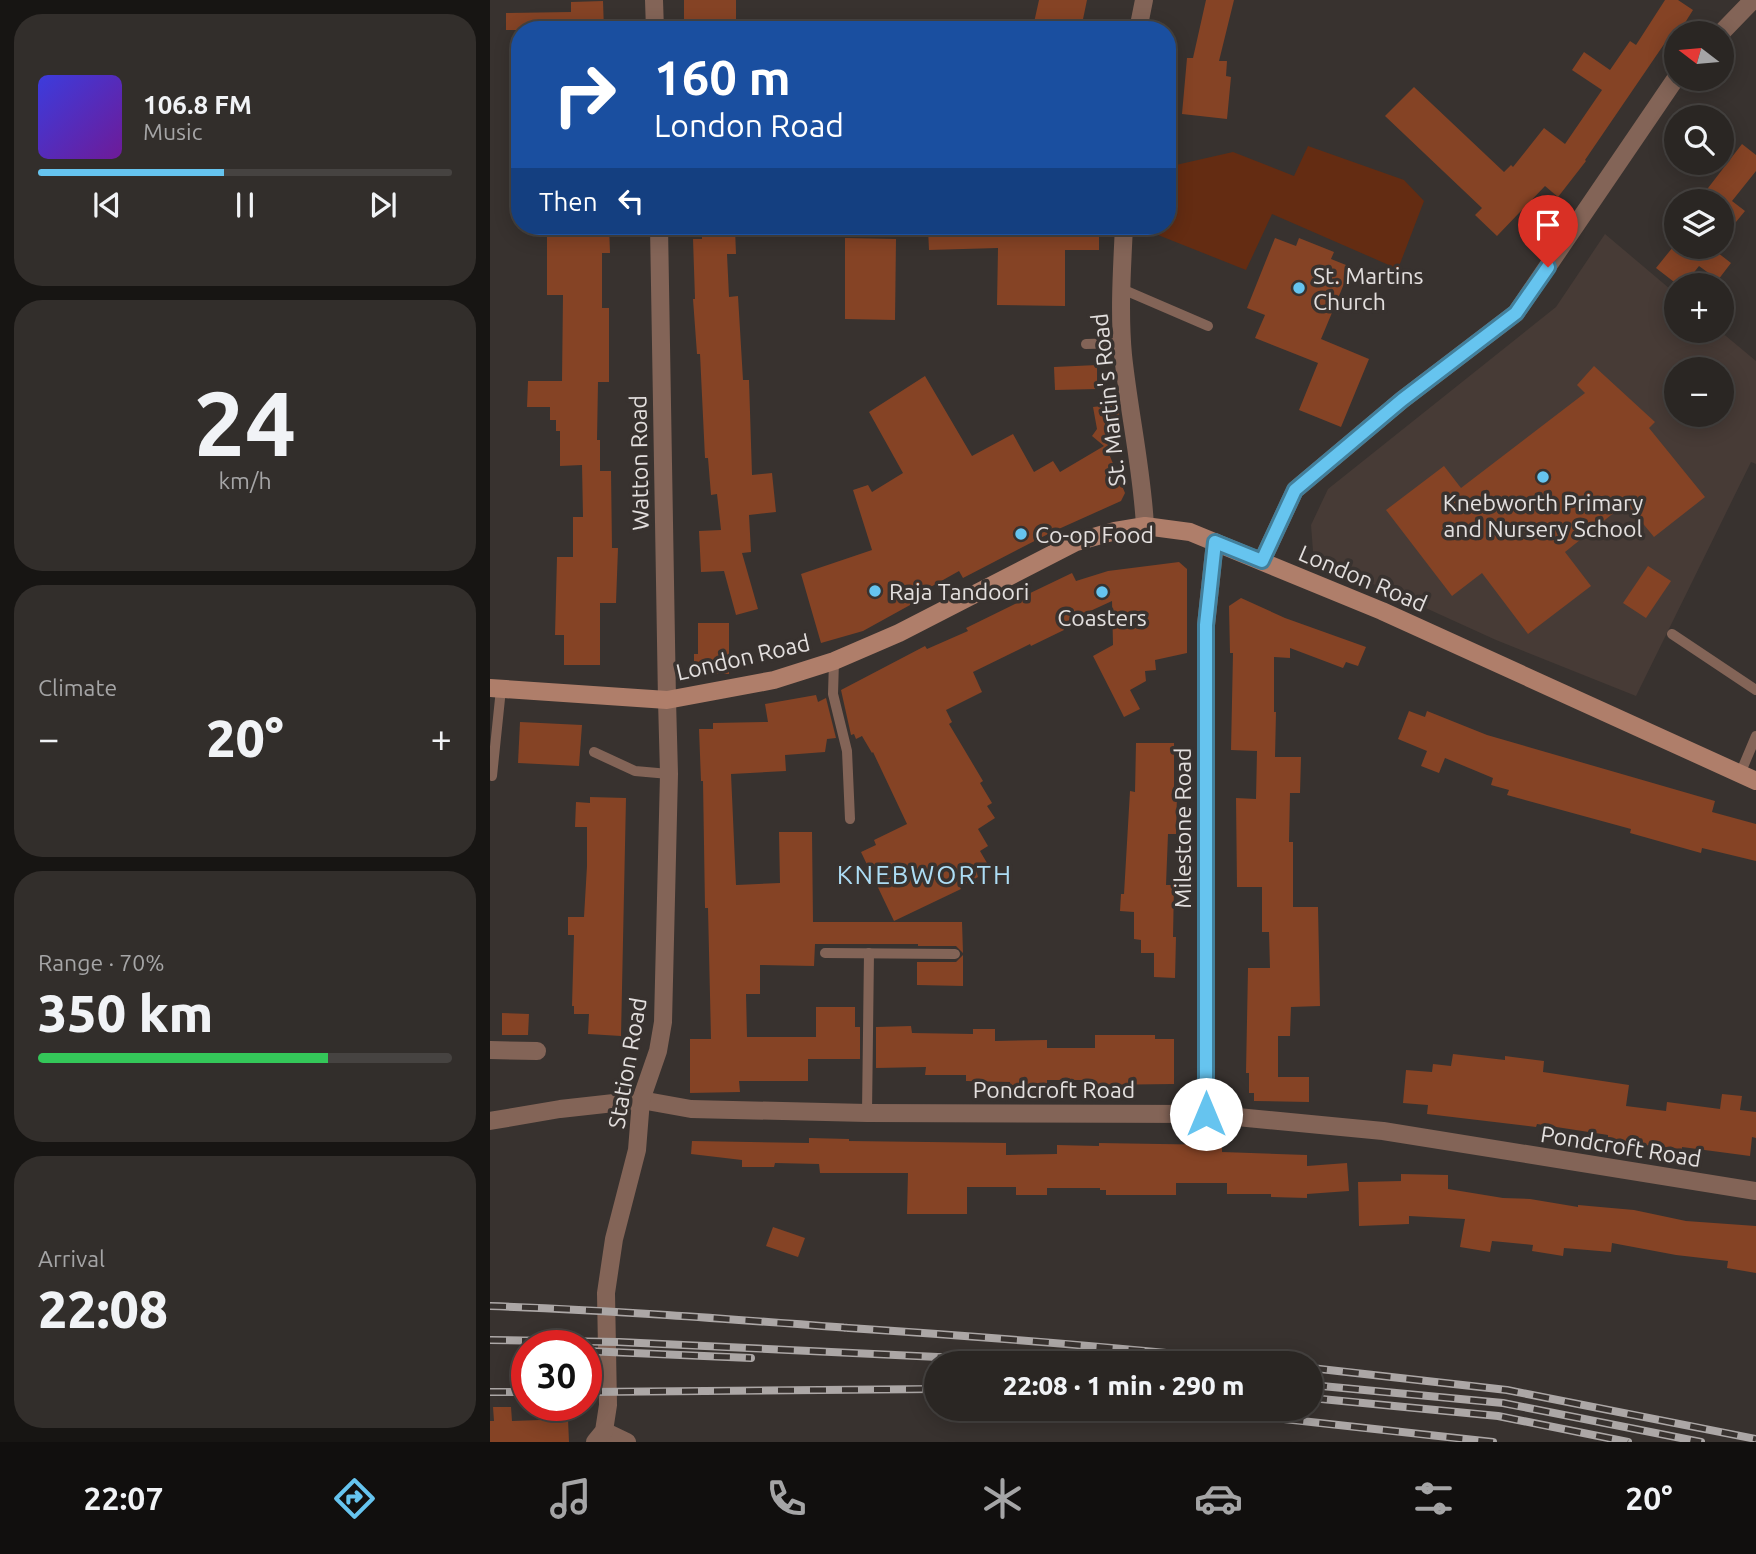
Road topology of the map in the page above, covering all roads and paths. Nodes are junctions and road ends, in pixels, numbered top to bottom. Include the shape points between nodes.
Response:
1 (654, 0) edge
2 (1144, 0) edge
3 (1753, 0) edge
4 (654, 21) edge
5 (1140, 21) edge
6 (1733, 21) edge
7 (1667, 91) edge
8 (659, 235) edge
9 (1124, 235) edge
10 (1122, 289) junction
11 (1208, 326) dead end
12 (1123, 343) junction
13 (1086, 344) dead end
14 (1145, 526) junction
15 (1215, 542) junction
16 (1262, 561) junction
17 (1672, 634) dead end
18 (834, 661) junction
19 (496, 688) edge
20 (1756, 690) edge
21 (667, 700) junction
22 (1756, 736) edge
23 (594, 752) dead end
24 (669, 774) junction
25 (492, 776) dead end
26 (1748, 777) edge
27 (850, 819) dead end
28 (825, 953) dead end
29 (869, 953) junction
30 (955, 954) dead end
31 (490, 1050) edge
32 (537, 1051) dead end
33 (641, 1100) junction
34 (867, 1113) junction
35 (1206, 1114) junction
36 (490, 1121) edge
37 (1756, 1191) edge
38 (599, 1437) edge
39 (627, 1442) edge

1 - 4 street
2 - 5 street
3 - 6 street
7 - 16 street via 1516,313 1295,490
8 - 21 street, Watton Road
9 - 10 street, St. Martin's Road
10 - 11 lane
10 - 12 street, St. Martin's Road
12 - 13 lane
12 - 14 street, St. Martin's Road
14 - 15 main road, London Road via 1190,532
14 - 18 main road, London Road via 1076,542 899,633
15 - 16 main road, London Road
15 - 35 street, Milestone Road via 1206,625
16 - 26 main road, London Road
17 - 20 lane
18 - 21 main road, London Road via 774,680
18 - 27 lane via 833,694 847,751
19 - 21 main road, London Road
19 - 25 lane
21 - 24 street, Station Road
22 - 26 lane
23 - 24 lane via 635,771
24 - 33 street, Station Road via 663,1021
28 - 29 lane
29 - 30 lane
29 - 34 lane
31 - 32 street
33 - 34 street, Pondcroft Road via 691,1109
33 - 36 street, Pondcroft Road
33 - 38 street, Station Road via 637,1150 614,1238 606,1293 608,1405
34 - 35 street, Pondcroft Road
35 - 37 street, Pondcroft Road via 1383,1131
38 - 39 street

